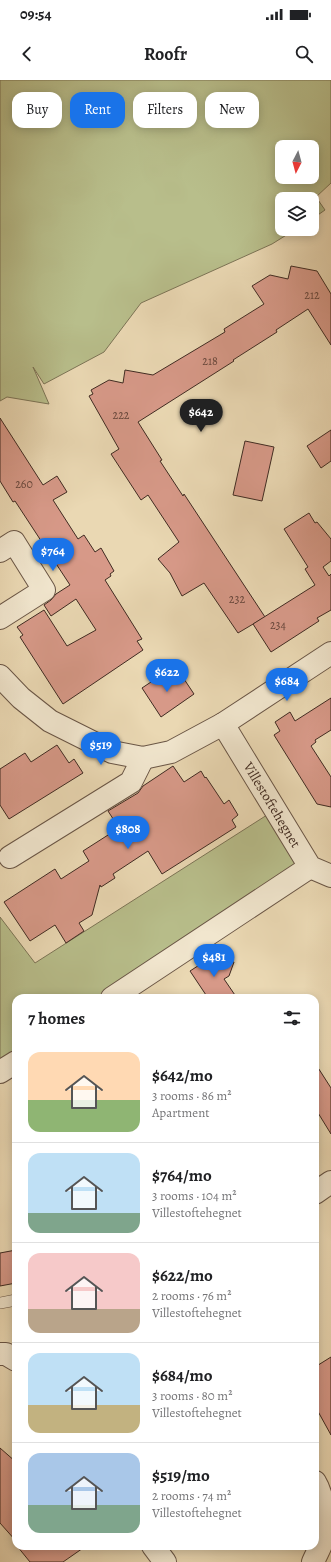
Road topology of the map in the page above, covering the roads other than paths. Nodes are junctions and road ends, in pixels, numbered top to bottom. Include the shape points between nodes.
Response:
1 (0, 551) edge
2 (0, 618) edge
3 (331, 654) edge
4 (0, 676) edge
5 (223, 724) junction
6 (143, 758) junction
7 (10, 857) dead end
8 (310, 867) junction
9 (331, 876) edge
10 (118, 994) edge
11 (12, 1064) edge
12 (0, 1072) edge
13 (331, 1182) edge
14 (319, 1190) edge
15 (12, 1301) edge
16 (0, 1303) edge
17 (0, 1354) edge
18 (12, 1358) edge
19 (319, 1492) edge
20 (319, 1548) edge
21 (156, 1550) edge
22 (318, 1550) edge
23 (165, 1562) edge
24 (313, 1562) edge

1 - 2 street via 14,542 44,590
3 - 5 street
4 - 6 street via 20,698 50,721 112,752
5 - 6 street via 171,752
5 - 8 street, Villestoftehegnet
6 - 7 street via 131,782
8 - 9 street
8 - 10 street
11 - 12 street
13 - 14 street
15 - 16 lane
17 - 18 street
19 - 20 street via 324,1514
21 - 23 street
22 - 24 street

